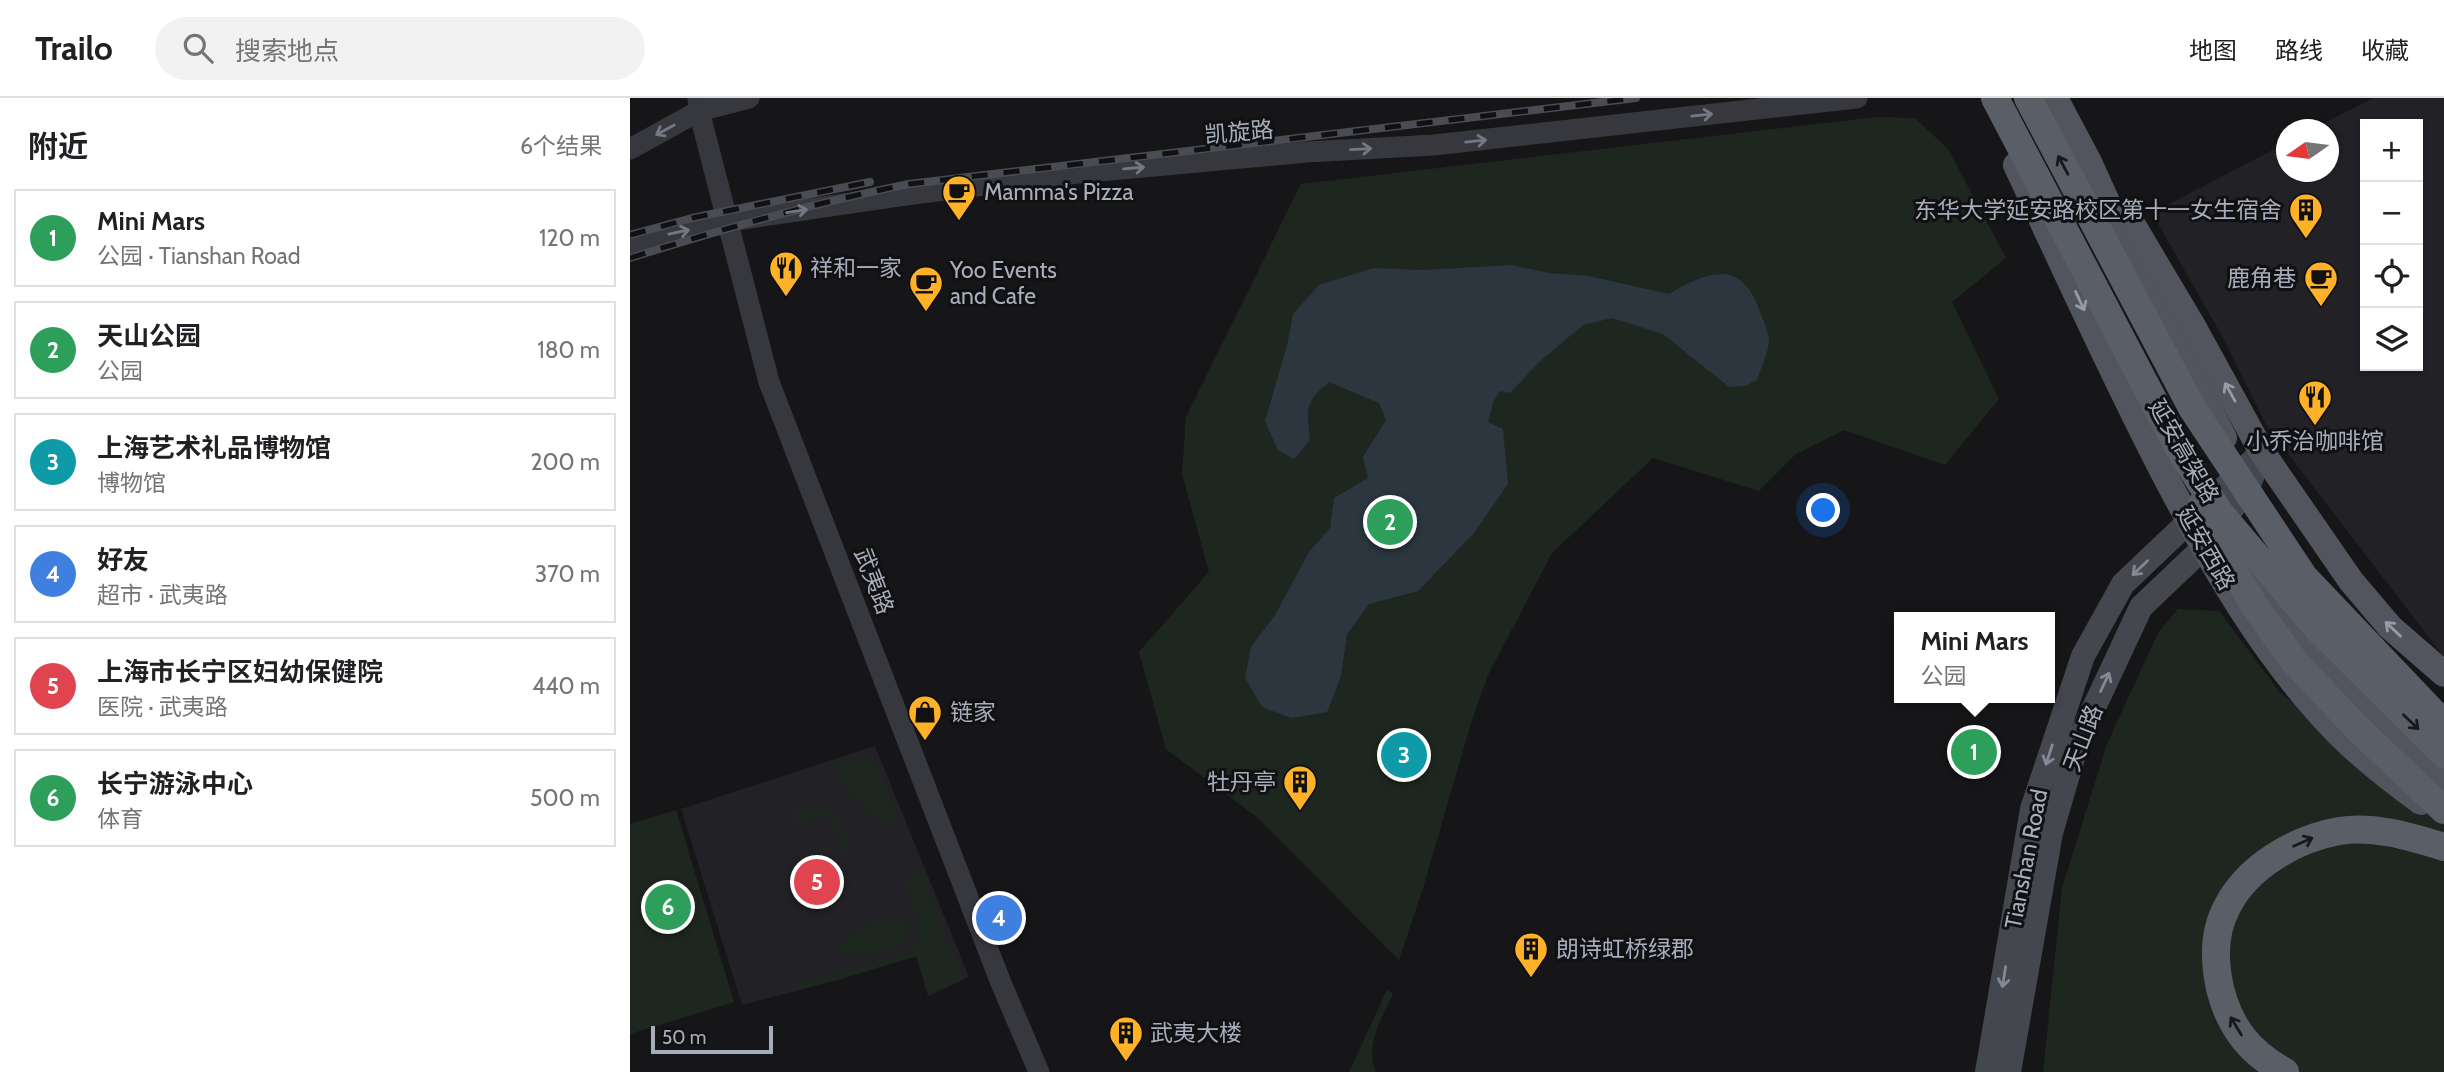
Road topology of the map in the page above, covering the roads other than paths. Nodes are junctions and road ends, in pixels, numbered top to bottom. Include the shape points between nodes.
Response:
1 (749, 98) edge
2 (1857, 98) edge
3 (1983, 98) edge
4 (1995, 98) edge
5 (2028, 98) edge
6 (2054, 98) edge
7 (698, 105) edge
8 (630, 149) edge
9 (2010, 151) junction
10 (2089, 162) junction
11 (729, 221) junction
12 (630, 245) edge
13 (2178, 447) junction
14 (2262, 452) junction
15 (2245, 479) junction
16 (2217, 511) junction
17 (2189, 520) junction
18 (2204, 547) junction
19 (2444, 674) edge
20 (2444, 724) edge
21 (2444, 754) edge
22 (2411, 757) junction
23 (2444, 782) edge
24 (2443, 815) edge
25 (2444, 847) edge
26 (1039, 1072) edge
27 (1987, 1072) edge
28 (2009, 1072) edge
29 (2285, 1072) edge

1 - 7 street
11 -> 2 street, 凯旋路 via 1077,173 1434,145
3 - 9 main road, 延安西路
4 - 13 highway, 延安高架路, bridge
20 -> 5 highway, 延安高架路, bridge via 2304,577 2192,408
6 - 10 main road
7 -> 8 street
7 - 11 street, 武夷路
9 - 16 main road, 延安西路 via 2052,207
9 -> 17 main road, 延安西路 via 2130,407
14 -> 10 main road via 2141,237
10 - 15 main road via 2141,277
12 -> 11 street, 凯旋路
11 - 26 street, 武夷路 via 769,382
13 -> 21 highway, 延安高架路, bridge via 2220,512 2318,629
13 - 24 highway, bridge via 2224,555 2263,619 2294,661
14 - 15 main road
19 -> 14 main road via 2390,627 2351,581
15 - 16 main road
15 - 20 main road via 2327,610 2388,675
16 - 17 main road, Tianshan Road
16 - 18 main road, 天山路
16 - 22 main road, 延安西路 via 2287,618 2356,704
17 - 18 main road, 延安西路
17 -> 27 main road, Tianshan Road via 2123,584 2083,656 2032,809
18 - 24 main road, 延安西路 via 2255,631 2339,735 2390,779
28 -> 18 main road, 天山路 via 2051,833 2077,744 2141,607
22 - 23 main road, 延安西路
22 - 24 main road, 延安西路
29 -> 25 highway via 2266,1062 2243,1039 2225,1007 2217,938 2226,908 2241,886 2286,850 2310,838 2342,831 2396,833

